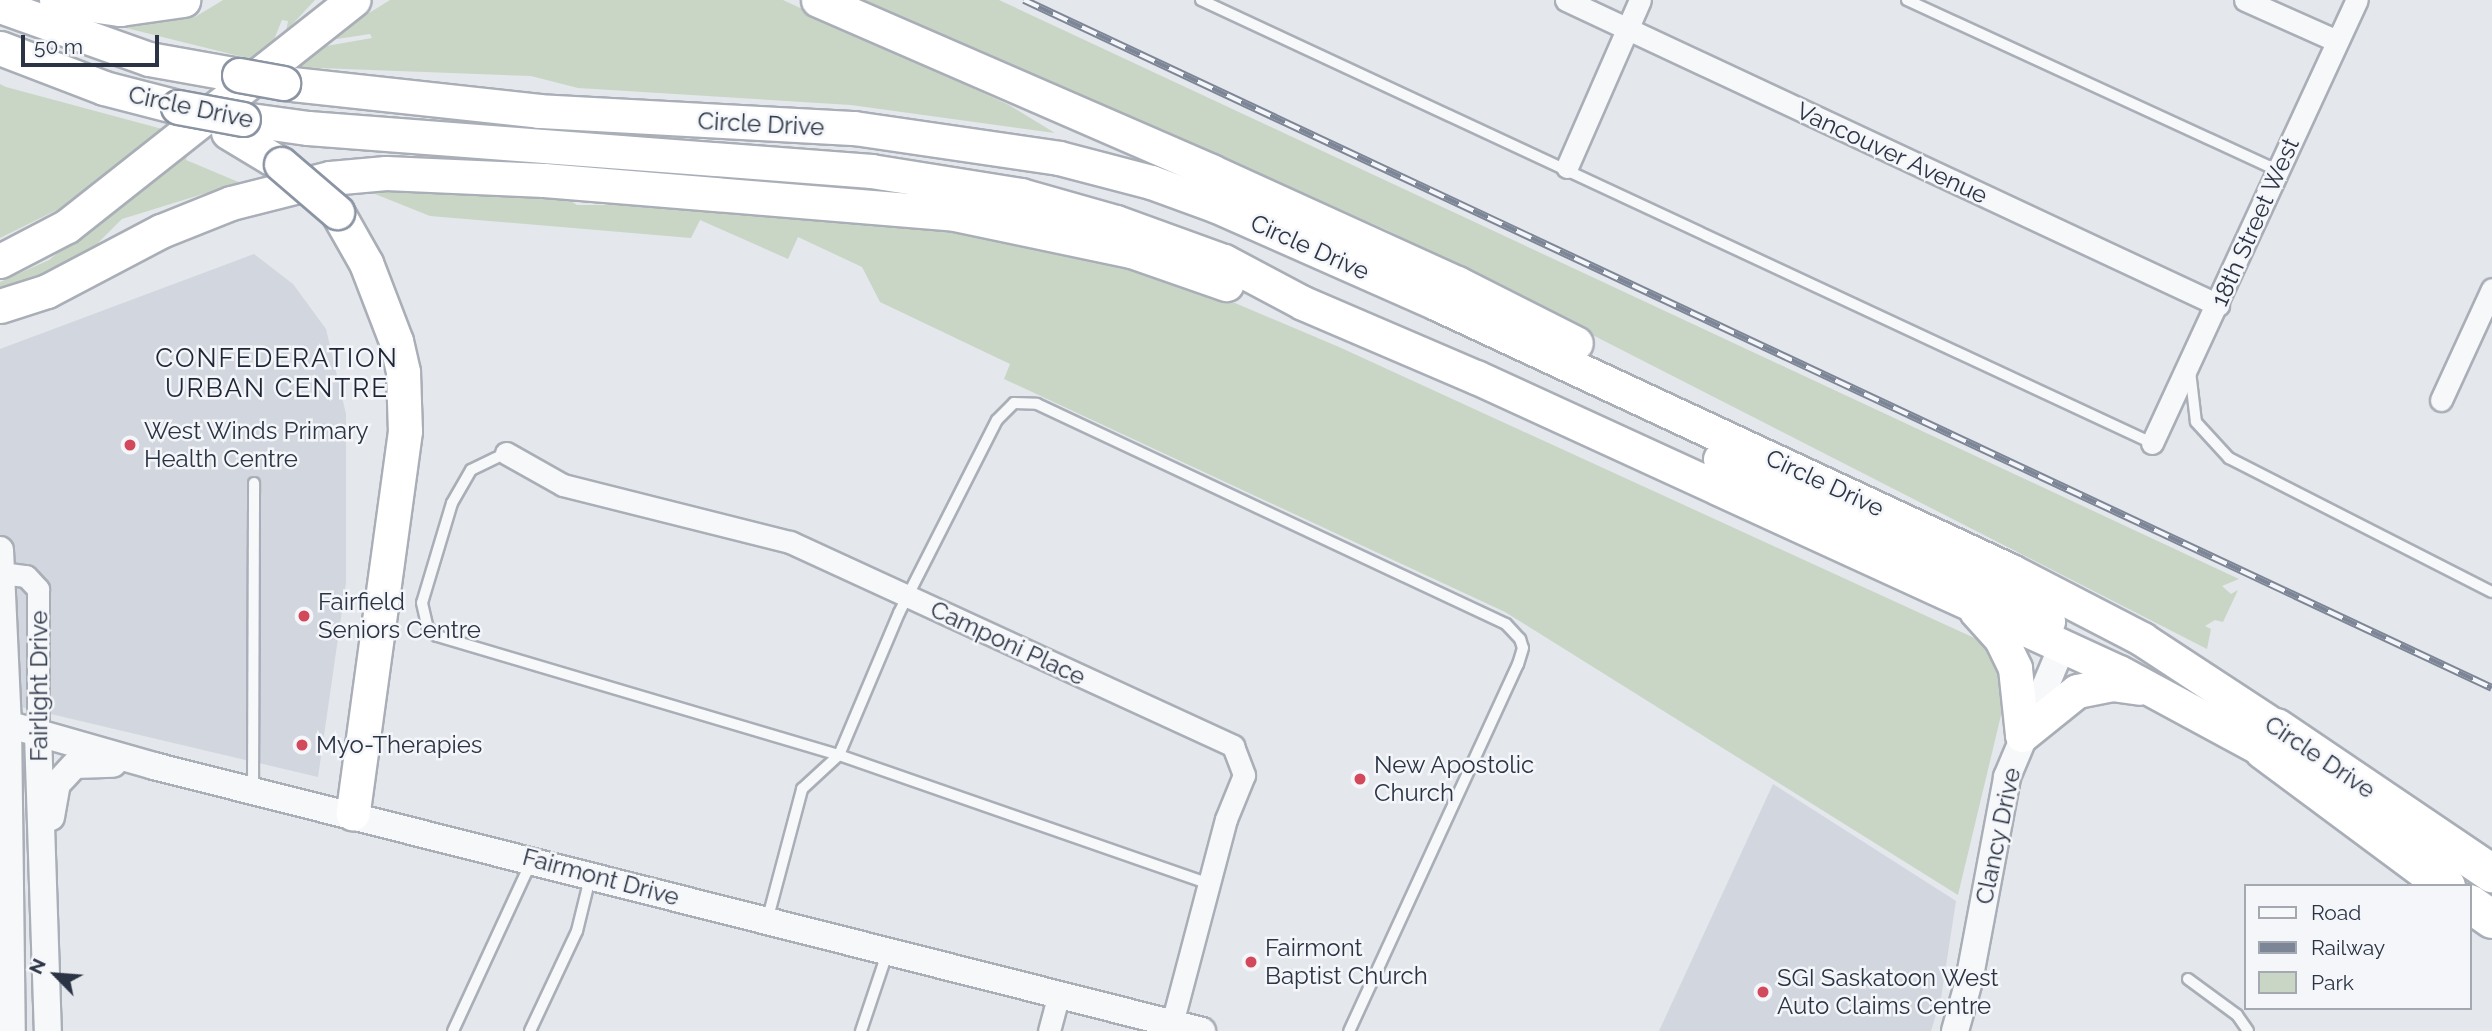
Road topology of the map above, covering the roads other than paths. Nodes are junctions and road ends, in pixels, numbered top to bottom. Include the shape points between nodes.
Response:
1 (56, 0) edge
2 (183, 0) edge
3 (353, 0) edge
4 (818, 0) edge
5 (1200, 0) edge
6 (1566, 0) edge
7 (1640, 0) edge
8 (1907, 0) edge
9 (2245, 0) edge
10 (2357, 0) edge
11 (0, 6) edge
12 (1627, 29) junction
13 (2337, 41) junction
14 (0, 48) edge
15 (235, 125) junction
16 (1567, 167) junction
17 (2278, 171) junction
18 (1238, 215) junction
19 (0, 261) edge
20 (2492, 289) edge
21 (1303, 303) junction
22 (2218, 305) junction
23 (0, 306) edge
24 (2190, 365) junction
25 (2441, 400) dead end
26 (2152, 443) joint
27 (506, 453) joint
28 (254, 483) dead end
29 (1873, 505) junction
30 (0, 566) edge
31 (2492, 592) edge
32 (908, 596) junction
33 (1964, 602) junction
34 (3, 643) edge
35 (2062, 647) junction
36 (2156, 690) junction
37 (4, 723) edge
38 (38, 734) junction
39 (2022, 735) junction
40 (2270, 739) junction
41 (839, 755) junction
42 (154, 766) junction
43 (253, 790) junction
44 (353, 813) junction
45 (532, 859) junction
46 (43, 871) junction
47 (2492, 873) edge
48 (590, 875) junction
49 (1209, 884) junction
50 (2444, 884) edge
51 (2471, 904) edge
52 (2492, 919) edge
53 (767, 921) junction
54 (5, 927) edge
55 (888, 950) junction
56 (2188, 979) dead end
57 (1059, 994) junction
58 (6, 995) edge
59 (1172, 1024) junction
60 (12, 1031) edge
61 (48, 1031) edge
62 (453, 1031) edge
63 (530, 1031) edge
64 (861, 1031) edge
65 (1049, 1031) edge
66 (1202, 1031) edge
67 (1349, 1031) edge
68 (1955, 1031) edge
69 (2248, 1031) edge

1 - 2 highway via 120,9
3 - 19 highway via 78,218 41,243
4 - 29 highway via 1457,283 1738,426
5 - 16 lane
6 - 12 street, Vancouver Avenue
7 - 12 street
8 - 17 lane
9 - 13 street
10 - 13 street, 18th Street West
11 - 18 highway, Circle Drive, bridge via 149,59 340,93 921,136 1095,166
12 - 16 street
12 - 22 street, Vancouver Avenue
13 - 17 street, 18th Street West
14 - 15 highway, Circle Drive, bridge via 173,111
15 - 21 highway, Circle Drive via 802,164 961,184 1051,202 1168,239 1224,261
15 - 44 highway, bridge via 337,212 366,263 403,372 405,419
16 - 26 lane
17 - 22 street, 18th Street West
18 - 29 highway, Circle Drive
18 - 35 highway via 1475,342 2023,603 2052,624
20 - 25 street
21 - 23 highway via 1259,296 1131,251 955,214 410,172 330,178 231,203 162,231 47,291
21 - 33 highway, Circle Drive via 1476,377
22 - 24 street, 18th Street West
24 - 26 street, 18th Street West
24 - 31 lane via 2196,422 2229,458
27 - 32 street, Camponi Place via 563,485 790,542
27 - 41 lane via 471,470 452,503 424,588 423,617 428,628 437,636 487,652
28 - 43 lane
29 - 40 highway, Circle Drive via 2142,639
30 - 34 street, Fairlight Drive
30 - 38 street, Fairlight Drive via 26,576 38,589
32 - 41 lane
32 - 49 street, Camponi Place via 1233,746 1244,775 1226,819
32 - 67 lane via 997,420 1014,403 1025,402 1514,631 1523,648 1518,664
33 - 35 highway, Circle Drive
33 - 39 highway via 1988,621 2015,668
34 - 37 street, Fairlight Drive
35 - 36 highway, Circle Drive
35 - 39 street, Clancy Drive
35 - 40 highway via 2085,640 2105,645
36 - 39 highway via 2112,684 2077,691
36 - 40 highway, Circle Drive
37 - 38 street, Fairmont Drive
37 - 54 street, Fairlight Drive
38 - 42 street, Fairmont Drive
38 - 46 street, Fairlight Drive
39 - 68 street, Clancy Drive via 2007,777 1969,981
40 - 47 highway, Circle Drive
40 - 50 highway, Circle Drive
41 - 49 lane
41 - 53 lane via 802,789
42 - 43 street, Fairmont Drive
42 - 46 street via 75,765 57,784
43 - 44 street, Fairmont Drive
44 - 45 street, Fairmont Drive
45 - 48 street, Fairmont Drive
45 - 62 lane
46 - 61 street, Fairlight Drive
48 - 53 street, Fairmont Drive
48 - 63 lane via 577,931
49 - 59 street, Camponi Place
51 - 52 highway
53 - 55 street, Fairmont Drive
54 - 58 street, Fairlight Drive
55 - 57 street, Fairmont Drive
55 - 64 lane
56 - 69 lane via 2237,1015
57 - 59 street, Fairmont Drive
57 - 65 street
58 - 60 street, Fairlight Drive
59 - 66 street, Fairmont Drive

